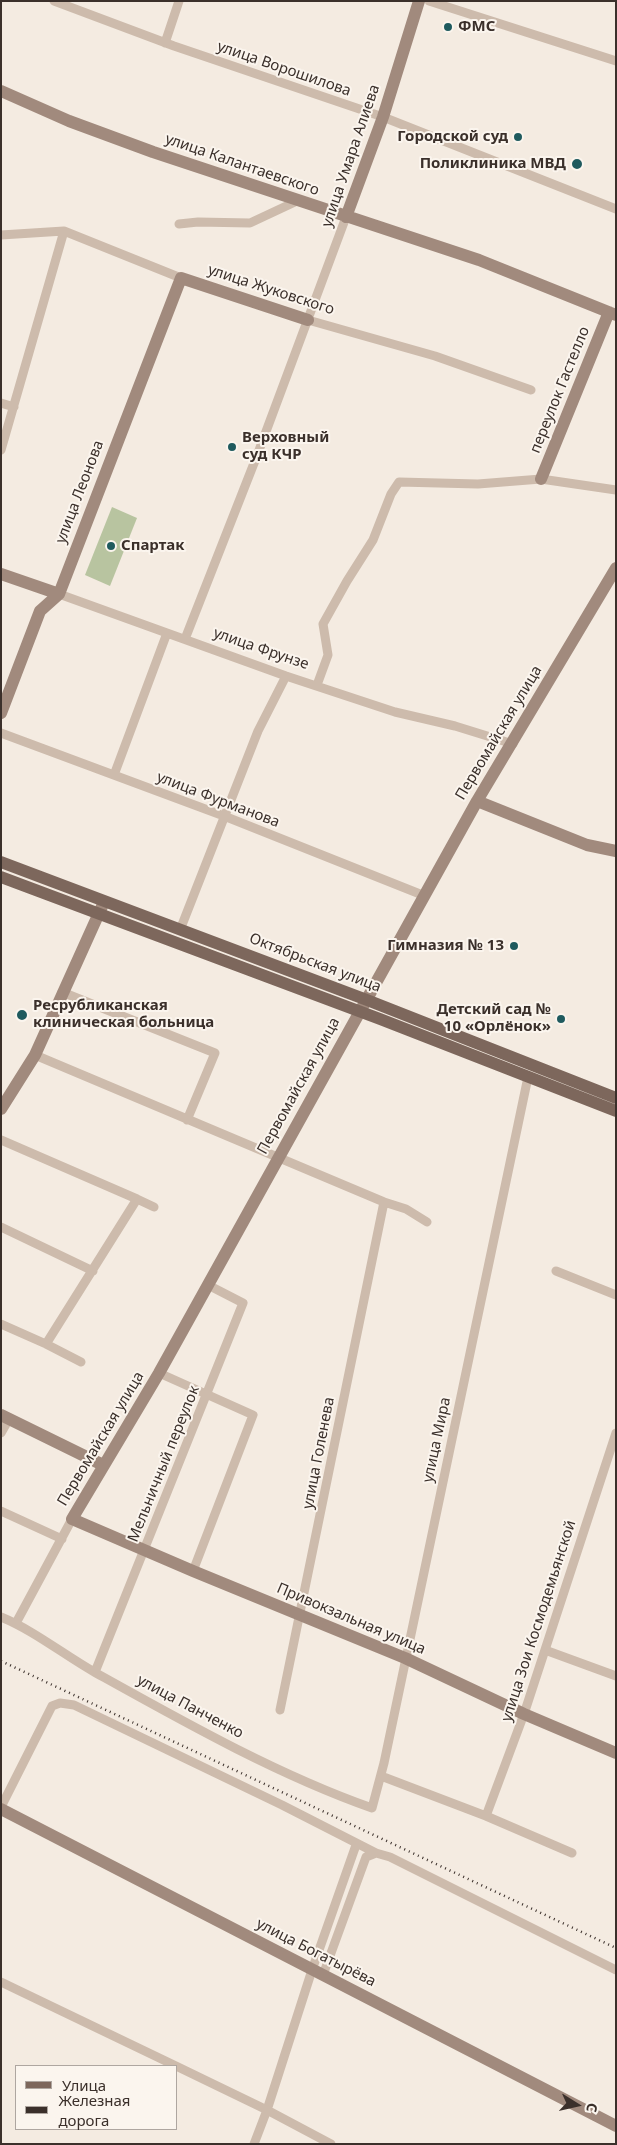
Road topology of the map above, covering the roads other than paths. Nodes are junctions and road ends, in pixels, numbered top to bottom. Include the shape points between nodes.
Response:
1 (54, 1) edge
2 (179, 1) edge
3 (419, 1) edge
4 (429, 1) edge
5 (165, 42) junction
6 (616, 61) edge
7 (1, 91) edge
8 (382, 117) junction
9 (297, 201) junction
10 (616, 209) edge
11 (346, 217) junction
12 (179, 224) dead end
13 (64, 231) junction
14 (1, 235) edge
15 (181, 278) junction
16 (612, 314) edge
17 (308, 320) junction
18 (531, 390) dead end
19 (1, 403) edge
20 (14, 407) junction
21 (1, 450) edge
22 (541, 479) junction
23 (616, 490) edge
24 (616, 568) edge
25 (1, 574) edge
26 (59, 594) junction
27 (168, 633) junction
28 (185, 639) junction
29 (286, 676) junction
30 (317, 685) junction
31 (1, 713) edge
32 (1, 733) edge
33 (512, 744) junction
34 (114, 775) junction
35 (477, 800) junction
36 (224, 816) junction
37 (616, 851) edge
38 (1, 862) edge
39 (1, 877) edge
40 (425, 896) junction
41 (104, 902) junction
42 (99, 915) junction
43 (180, 930) junction
44 (62, 992) junction
45 (367, 1000) junction
46 (359, 1012) junction
47 (35, 1055) junction
48 (528, 1077) junction
49 (616, 1098) edge
50 (1, 1109) edge
51 (616, 1111) edge
52 (187, 1120) junction
53 (1, 1140) edge
54 (279, 1156) junction
55 (137, 1200) junction
56 (384, 1202) junction
57 (154, 1207) dead end
58 (427, 1222) dead end
59 (1, 1227) edge
60 (93, 1271) junction
61 (556, 1271) dead end
62 (208, 1285) junction
63 (616, 1294) edge
64 (1, 1324) edge
65 (46, 1344) junction
66 (81, 1362) dead end
67 (159, 1373) junction
68 (206, 1394) junction
69 (5, 1417) edge
70 (1, 1433) edge
71 (616, 1433) edge
72 (103, 1465) junction
73 (1, 1511) edge
74 (72, 1519) junction
75 (62, 1539) junction
76 (144, 1550) junction
77 (192, 1571) junction
78 (301, 1614) junction
79 (1, 1617) edge
80 (16, 1623) junction
81 (545, 1650) junction
82 (405, 1658) junction
83 (95, 1672) junction
84 (616, 1676) edge
85 (280, 1710) dead end
86 (524, 1714) junction
87 (616, 1753) edge
88 (380, 1776) junction
89 (1, 1808) edge
90 (372, 1808) joint
91 (486, 1816) junction
92 (356, 1845) junction
93 (376, 1853) junction
94 (572, 1853) dead end
95 (616, 1970) edge
96 (318, 1972) junction
97 (1, 1982) edge
98 (174, 2065) edge
99 (178, 2067) edge
100 (267, 2110) junction
101 (616, 2126) edge
102 (254, 2144) edge
103 (331, 2144) edge

1 - 5 street, улица Ворошилова
2 - 5 street
3 - 8 street, улица Умара Алиева
4 - 6 street
5 - 8 street, улица Ворошилова
7 - 9 street, улица Калантаевского via 144,149
8 - 10 street, улица Ворошилова
8 - 11 street, улица Умара Алиева
9 - 11 street, улица Калантаевского
9 - 12 street via 250,223
11 - 16 street, улица Калантаевского via 480,260
11 - 17 street, улица Умара Алиева
13 - 14 street, улица Жуковского
13 - 15 street, улица Жуковского
13 - 20 street
15 - 17 street, улица Жуковского
15 - 26 street, улица Леонова
16 - 22 street, переулок Гастелло
17 - 18 street, улица Жуковского via 435,356
17 - 28 street, улица Умара Алиева
19 - 20 street
20 - 21 street
22 - 23 street
22 - 30 street via 478,484 399,482 373,540 323,624 328,655
24 - 33 street, Первомайская улица
25 - 26 street, улица Фрунзе
26 - 27 street, улица Фрунзе
26 - 31 street, улица Леонова via 40,611
27 - 28 street, улица Фрунзе
27 - 34 street
28 - 29 street, улица Фрунзе
29 - 30 street, улица Фрунзе
29 - 36 street via 258,730
30 - 33 street, улица Фрунзе via 395,712
32 - 34 street, улица Фурманова
33 - 35 street, Первомайская улица
34 - 36 street, улица Фурманова
35 - 37 street via 587,845
35 - 40 street, Первомайская улица
36 - 40 street, улица Фурманова
36 - 43 street
38 - 41 main road, Октябрьская улица
39 - 42 main road, Октябрьская улица
40 - 45 street, Первомайская улица
41 - 42 street
41 - 43 main road, Октябрьская улица
42 - 44 street
42 - 46 main road, Октябрьская улица
43 - 45 main road, Октябрьская улица
44 - 47 street
44 - 52 street via 214,1053
45 - 46 street, Первомайская улица
45 - 49 main road, Октябрьская улица
46 - 48 main road, Октябрьская улица
46 - 54 street, Первомайская улица
47 - 50 street
47 - 52 street
48 - 51 main road, Октябрьская улица
48 - 82 street, улица Мира
52 - 54 street
53 - 55 street
54 - 56 street
54 - 62 street, Первомайская улица
55 - 57 street
55 - 60 street
56 - 58 street via 406,1209
56 - 78 street, улица Голенева
59 - 60 street
60 - 65 street
61 - 63 street
62 - 67 street, Первомайская улица
62 - 68 street, Мельничный переулок via 243,1303
64 - 65 street
65 - 66 street
67 - 68 street
67 - 72 street, Первомайская улица
68 - 76 street, Мельничный переулок
68 - 77 street via 253,1415
69 - 70 street
69 - 72 street
71 - 81 street, улица Зои Космодемьянской
72 - 74 street, Первомайская улица
73 - 75 street
74 - 75 street, Первомайская улица
74 - 76 street, Привокзальная улица
75 - 80 street, Первомайская улица
76 - 77 street, Привокзальная улица
76 - 83 street, Мельничный переулок
77 - 78 street, Привокзальная улица
78 - 82 street, Привокзальная улица
78 - 85 street, улица Голенева
79 - 80 street, улица Панченко
80 - 83 street, улица Панченко
81 - 84 street
81 - 86 street, улица Зои Космодемьянской
82 - 86 street, Привокзальная улица
82 - 88 street, улица Мира
83 - 90 street, улица Панченко via 263,1762
86 - 87 street, Привокзальная улица
86 - 91 street, улица Зои Космодемьянской
88 - 90 street, улица Мира
88 - 91 street
89 - 92 street via 52,1706 60,1703 74,1705 282,1805
89 - 96 street, улица Богатырёва
91 - 94 street
92 - 93 street
92 - 96 street
93 - 95 street via 390,1857
93 - 96 street via 366,1857
96 - 100 street
96 - 101 street, улица Богатырёва
97 - 98 street
99 - 100 street
100 - 102 street
100 - 103 street

